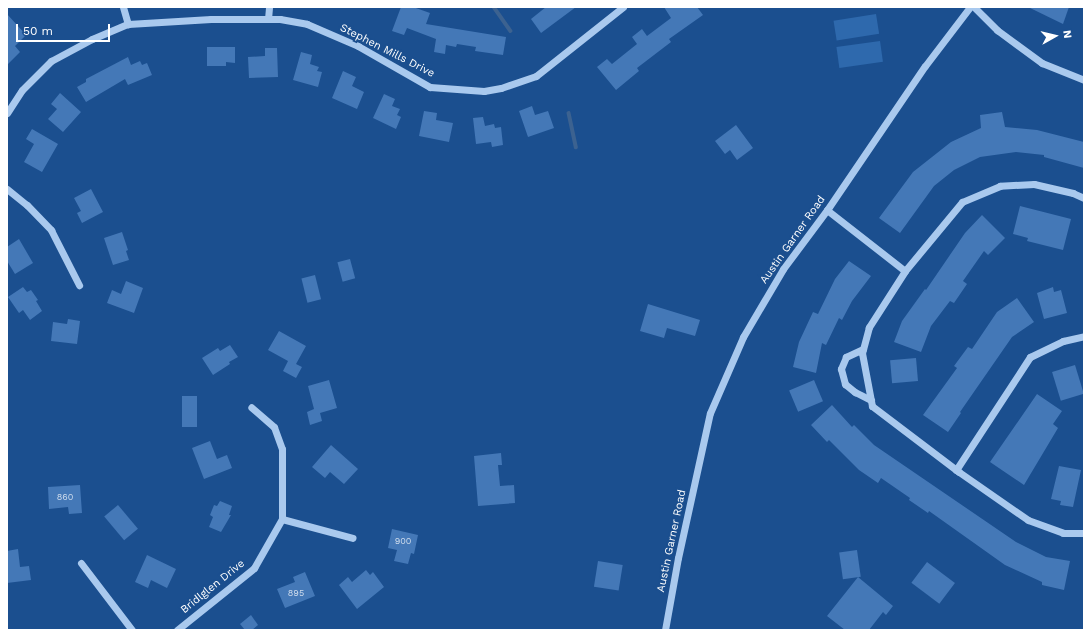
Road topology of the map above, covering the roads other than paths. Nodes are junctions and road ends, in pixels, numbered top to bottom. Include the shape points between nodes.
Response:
1 (123, 7) edge
2 (269, 7) edge
3 (623, 7) edge
4 (970, 7) edge
5 (974, 7) edge
6 (268, 19) junction
7 (128, 24) junction
8 (1084, 80) edge
9 (7, 113) edge
10 (7, 188) edge
11 (1084, 198) edge
12 (827, 210) junction
13 (905, 271) junction
14 (78, 285) dead end
15 (1084, 336) edge
16 (864, 349) junction
17 (871, 400) junction
18 (251, 408) dead end
19 (956, 470) junction
20 (282, 519) junction
21 (1084, 533) edge
22 (353, 538) dead end
23 (81, 564) dead end
24 (132, 630) edge
25 (177, 630) edge
26 (665, 630) edge

1 - 7 street
2 - 6 street
3 - 6 street, Stephen Mills Drive via 536,76 484,91 430,86 358,46 307,24
4 - 12 street, Austin Garner Road via 925,66
5 - 8 street via 997,30 1042,64
6 - 7 street, Stephen Mills Drive via 211,19
7 - 9 street, Stephen Mills Drive via 51,60 22,90
10 - 14 street via 51,230
11 - 13 street via 1034,184 1000,186 962,202
12 - 13 street
12 - 26 street, Austin Garner Road via 783,269 743,337 710,413
13 - 16 street via 869,327
15 - 19 street via 1063,342 1030,357
16 - 17 street via 862,353
16 - 17 street via 846,357 841,369 845,384
17 - 19 street via 872,406
18 - 20 street, Bridlglen Drive via 274,427 282,449
19 - 21 street via 1028,520 1063,533
20 - 22 street
20 - 25 street, Bridlglen Drive via 254,568
23 - 24 street

